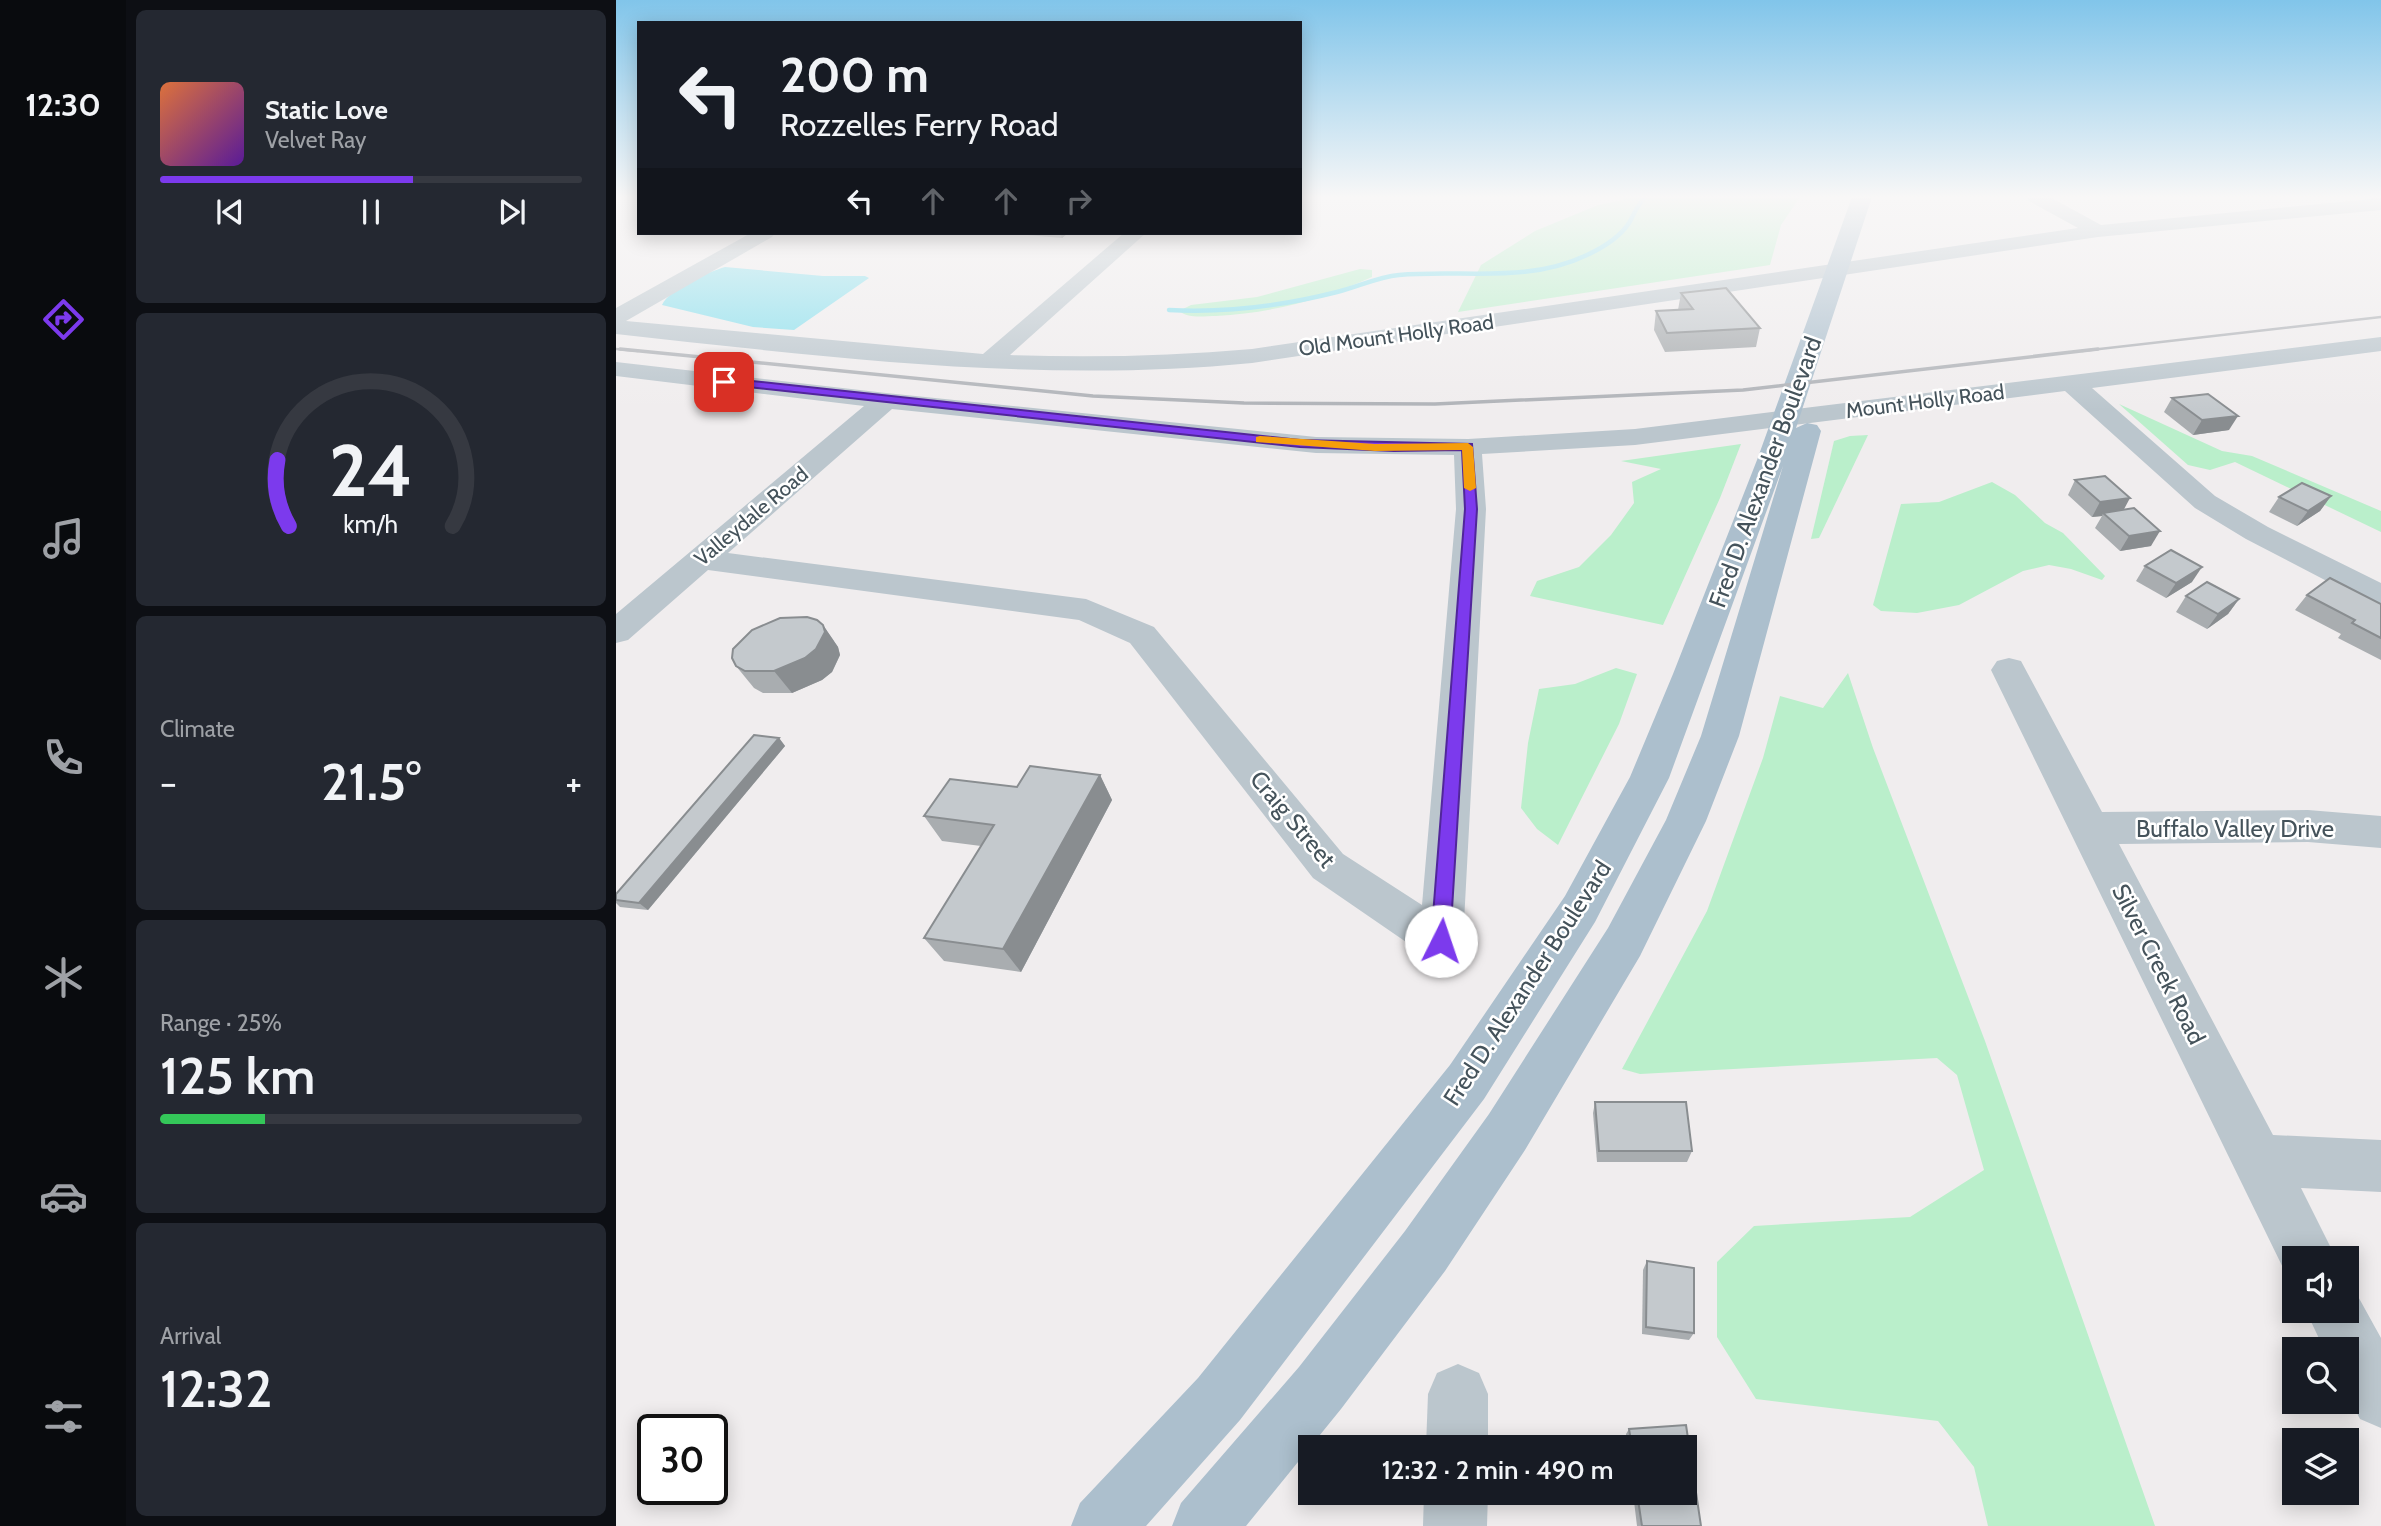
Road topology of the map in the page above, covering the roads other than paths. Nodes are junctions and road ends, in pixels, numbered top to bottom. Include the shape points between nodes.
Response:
1 (703, 268) edge
2 (1096, 268) edge
3 (1846, 268) edge
4 (1853, 268) edge
5 (1855, 268) edge
6 (616, 317) edge
7 (616, 327) edge
8 (2381, 344) edge
9 (1832, 354) dead end
10 (988, 362) junction
11 (616, 369) edge
12 (2071, 383) junction
13 (1820, 393) dead end
14 (886, 401) junction
15 (1468, 447) junction
16 (1785, 458) junction
17 (700, 559) junction
18 (2381, 596) edge
19 (616, 632) edge
20 (2009, 670) dead end
21 (2089, 828) junction
22 (2381, 832) edge
23 (2259, 1160) junction
24 (2381, 1166) edge
25 (2302, 1246) edge
26 (2341, 1323) edge
27 (2381, 1398) edge
28 (1456, 1505) edge
29 (1103, 1526) edge
30 (1204, 1526) edge
31 (1455, 1526) edge

1 - 6 street
2 - 10 street
3 - 10 street, Old Mount Holly Road via 1252,356 1115,366
4 - 16 main road, Fred D. Alexander Boulevard
5 - 9 main road, Fred D. Alexander Boulevard
7 - 10 street, Old Mount Holly Road
8 - 12 street, Mount Holly Road
11 - 14 street, Mount Holly Road
12 - 15 street, Mount Holly Road via 1635,437
12 - 18 street via 2205,502
13 - 16 main road, Fred D. Alexander Boulevard
14 - 15 street, Mount Holly Road via 1316,445
14 - 17 street, Valleydale Road
15 - 17 street, Craig Street via 1471,509 1441,941 1328,866 1142,635 1086,610
16 - 29 main road, Fred D. Alexander Boulevard via 1649,778 1580,909 1467,1082 1406,1161 1219,1399
16 - 30 main road, Fred D. Alexander Boulevard via 1720,736 1686,821 1624,942 1507,1132 1425,1251 1320,1388
17 - 19 street, Valleydale Road
20 - 21 street, Silver Creek Road
21 - 22 street, Buffalo Valley Drive via 2308,826
21 - 23 street, Silver Creek Road
23 - 24 street
23 - 25 street, Silver Creek Road
26 - 27 street
28 - 31 street

